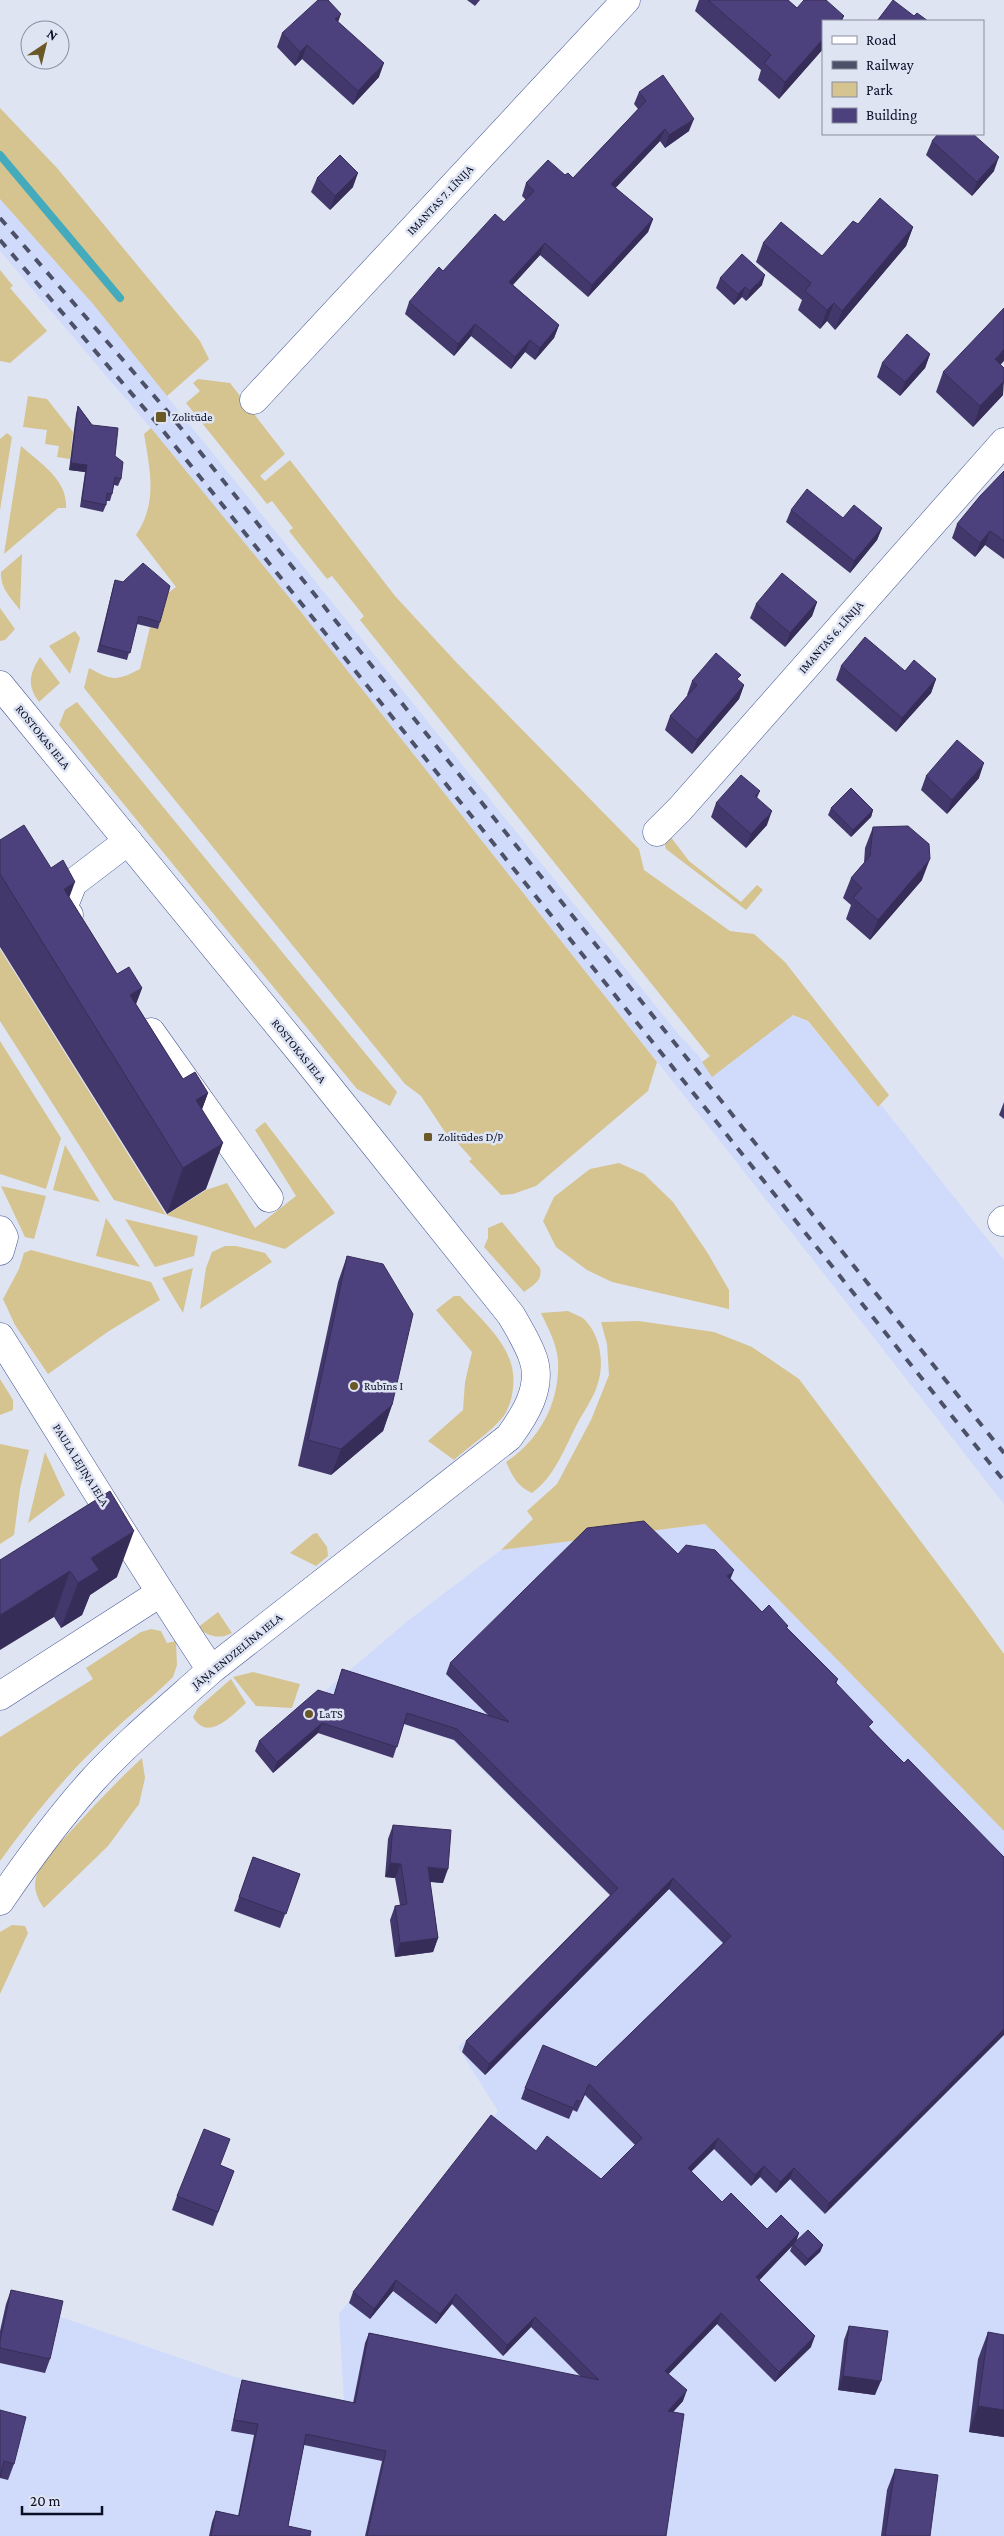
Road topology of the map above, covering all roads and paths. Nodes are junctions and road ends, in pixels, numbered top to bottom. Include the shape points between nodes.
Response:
1 (626, 0) edge
2 (254, 400) dead end
3 (1004, 442) edge
4 (0, 684) edge
5 (657, 832) dead end
6 (128, 841) junction
7 (83, 936) edge
8 (139, 1015) edge
9 (268, 1198) dead end
10 (0, 1230) edge
11 (0, 1251) edge
12 (0, 1337) edge
13 (509, 1437) joint
14 (160, 1593) junction
15 (211, 1670) junction
16 (0, 1696) edge
17 (0, 1900) edge

1 - 2 street, IMANTAS 7. LĪNIJA
3 - 5 street, IMANTAS 6. LĪNIJA
4 - 6 street, ROSTOKAS IELA
6 - 7 street via 73,883 63,908
6 - 13 street, ROSTOKAS IELA via 512,1315 534,1359 535,1380 532,1400
8 - 9 street
10 - 11 street via 4,1237
12 - 14 street, PAULA LEJIŅA IELA
13 - 15 street, JĀŅA ENDZELĪNA IELA
14 - 15 street, PAULA LEJIŅA IELA
14 - 16 street
15 - 17 street, JĀŅA ENDZELĪNA IELA via 92,1781 47,1835

